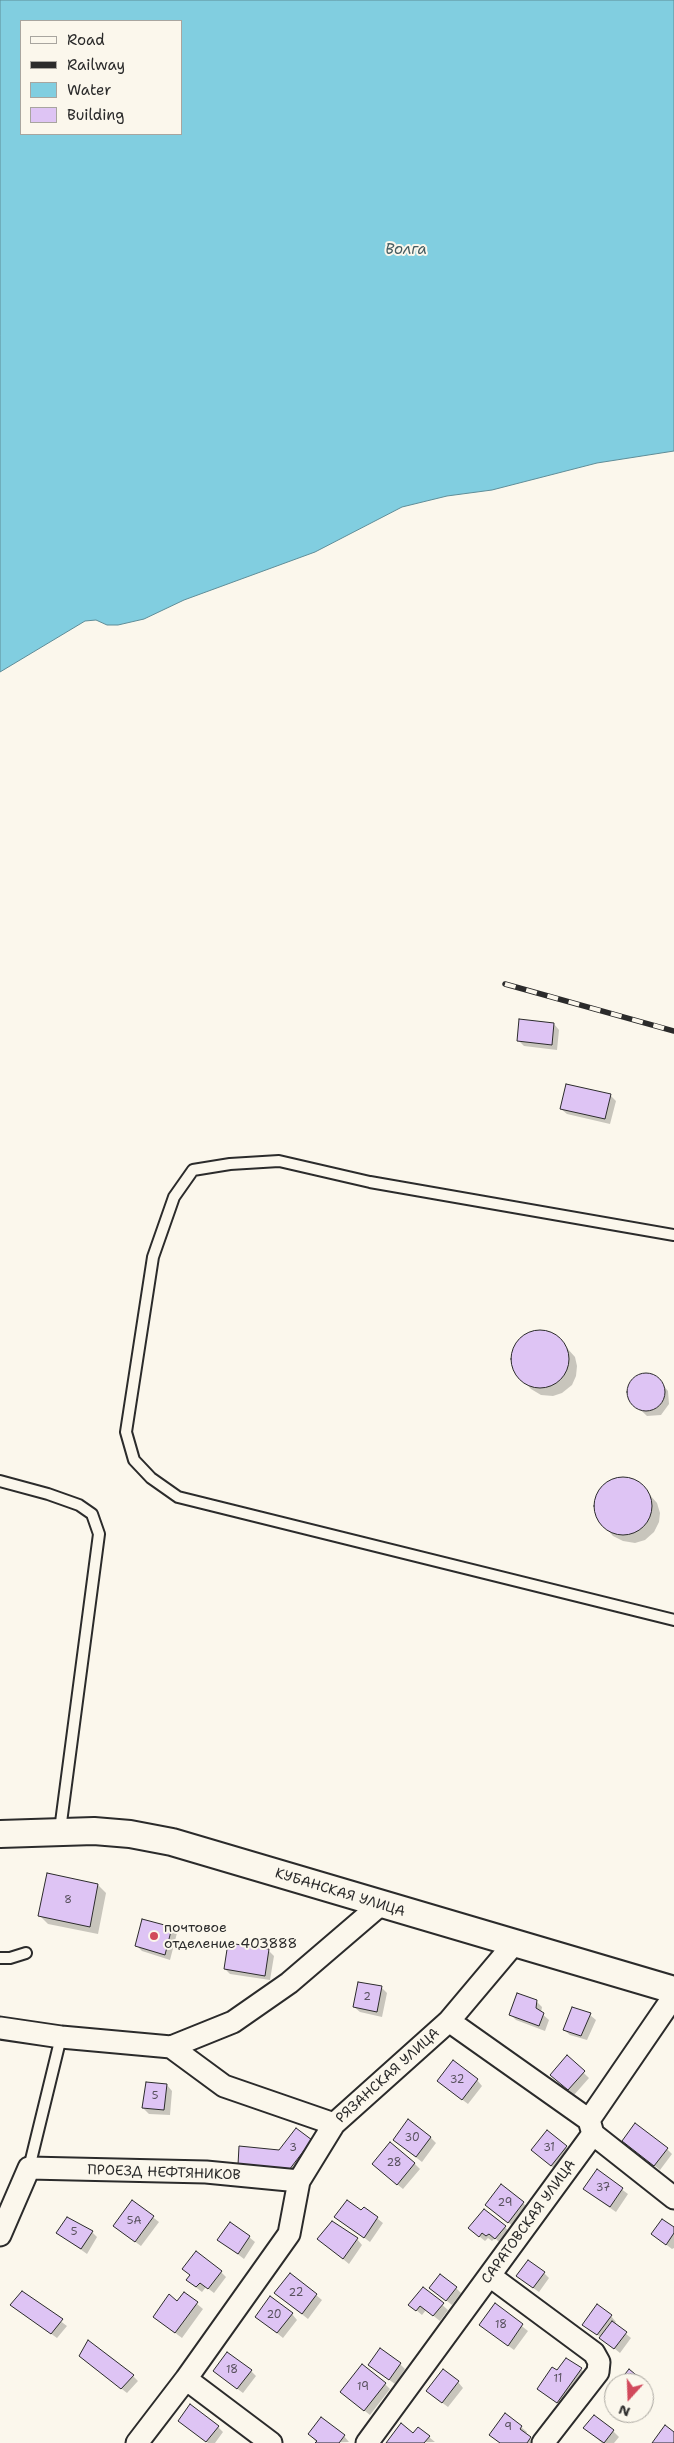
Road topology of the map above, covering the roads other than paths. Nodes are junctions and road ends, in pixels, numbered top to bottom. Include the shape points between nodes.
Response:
1 (674, 1236) edge
2 (0, 1481) edge
3 (674, 1620) edge
4 (60, 1830) junction
5 (0, 1834) edge
6 (380, 1906) junction
7 (513, 1945) junction
8 (26, 1953) dead end
9 (0, 1958) edge
10 (674, 1990) edge
11 (674, 1996) edge
12 (449, 2021) junction
13 (0, 2028) edge
14 (61, 2037) junction
15 (171, 2047) junction
16 (334, 2124) junction
17 (591, 2127) junction
18 (29, 2168) junction
19 (299, 2181) junction
20 (674, 2198) edge
21 (0, 2235) edge
22 (490, 2276) junction
23 (186, 2379) junction
24 (137, 2443) edge
25 (271, 2443) edge
26 (367, 2443) edge
27 (543, 2443) edge

1 - 3 lane via 370,1182 279,1160 193,1170 174,1197 153,1257 126,1432 134,1460 151,1478 178,1497
2 - 4 lane via 80,1505 92,1514 99,1534
4 - 5 street, КУБАНСКАЯ УЛИЦА
4 - 6 street, КУБАНСКАЯ УЛИЦА via 130,1834 172,1842
6 - 7 street, КУБАНСКАЯ УЛИЦА
6 - 15 street via 289,1983 233,2022
7 - 10 street, КУБАНСКАЯ УЛИЦА
7 - 12 street, РЯЗАНСКАЯ УЛИЦА
8 - 9 lane
11 - 17 street, САРАТОВСКАЯ УЛИЦА
12 - 16 street, РЯЗАНСКАЯ УЛИЦА
12 - 17 street
13 - 14 street
14 - 15 street
14 - 18 lane
15 - 16 street via 224,2086
16 - 19 street, РЯЗАНСКАЯ УЛИЦА
17 - 20 street
17 - 22 street, САРАТОВСКАЯ УЛИЦА
18 - 19 street, ПРОЕЗД НЕФТЯНИКОВ via 206,2172
18 - 21 street
19 - 23 street, РЯЗАНСКАЯ УЛИЦА via 289,2234
22 - 26 street, САРАТОВСКАЯ УЛИЦА
22 - 27 street via 594,2353 599,2362 598,2372
23 - 24 street, РЯЗАНСКАЯ УЛИЦА
23 - 25 street

